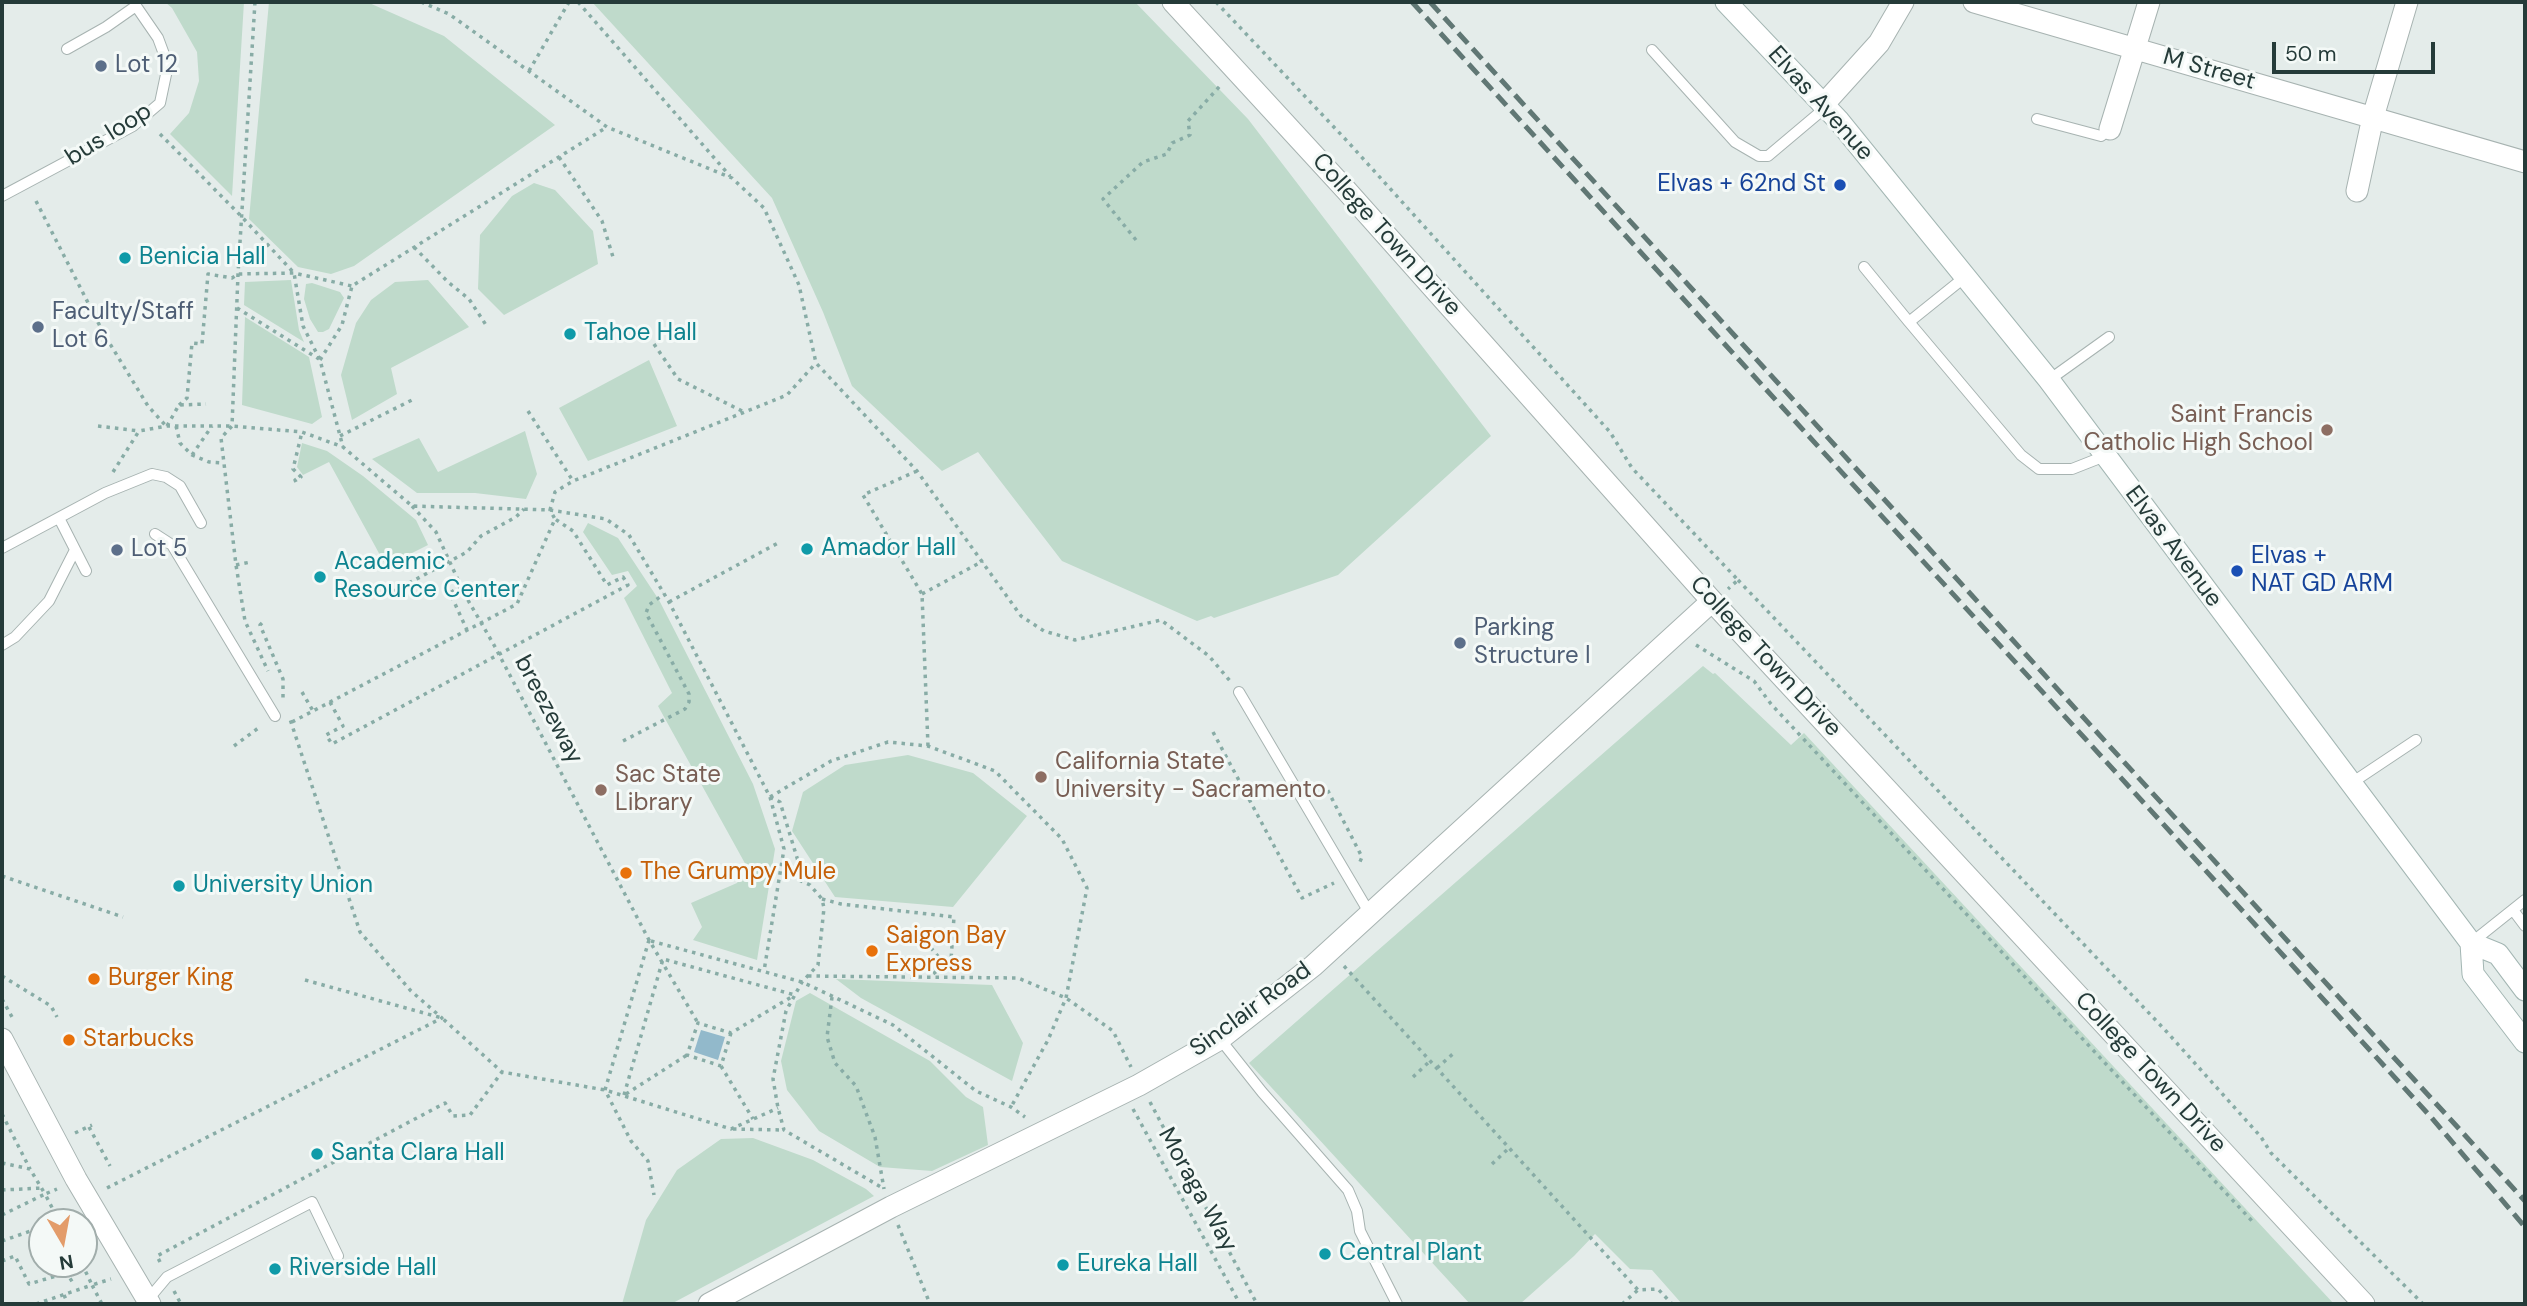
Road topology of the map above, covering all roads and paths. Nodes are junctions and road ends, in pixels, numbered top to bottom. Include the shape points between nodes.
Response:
1 (255, 2) edge
2 (421, 2) edge
3 (569, 2) edge
4 (578, 2) edge
5 (1174, 2) edge
6 (1216, 2) edge
7 (1726, 2) edge
8 (1903, 2) edge
9 (1974, 2) edge
10 (2148, 2) edge
11 (2407, 2) edge
12 (2135, 48) junction
13 (67, 49) dead end
14 (1651, 50) dead end
15 (529, 71) junction
16 (1220, 86) dead end
17 (1824, 107) junction
18 (2373, 117) junction
19 (2037, 119) dead end
20 (607, 127) junction
21 (2110, 129) joint
22 (160, 134) dead end
23 (559, 157) junction
24 (2525, 162) edge
25 (732, 178) junction
26 (2357, 191) dead end
27 (2, 196) edge
28 (36, 201) dead end
29 (242, 216) junction
30 (1136, 240) dead end
31 (414, 247) junction
32 (612, 257) dead end
33 (1864, 267) dead end
34 (294, 273) junction
35 (238, 274) junction
36 (1965, 277) junction
37 (352, 286) junction
38 (236, 308) junction
39 (1909, 322) junction
40 (486, 325) dead end
41 (2109, 337) dead end
42 (654, 344) dead end
43 (320, 360) junction
44 (816, 363) junction
45 (2049, 380) junction
46 (414, 399) dead end
47 (206, 404) dead end
48 (178, 405) junction
49 (528, 411) dead end
50 (742, 411) junction
51 (98, 426) dead end
52 (167, 426) junction
53 (176, 426) junction
54 (212, 426) junction
55 (232, 426) junction
56 (139, 431) junction
57 (302, 432) junction
58 (340, 436) junction
59 (342, 447) junction
60 (192, 455) junction
61 (2105, 456) junction
62 (224, 463) junction
63 (917, 471) junction
64 (573, 481) junction
65 (296, 482) dead end
66 (105, 493) junction
67 (412, 506) junction
68 (524, 509) junction
69 (550, 510) junction
70 (59, 518) junction
71 (555, 519) junction
72 (201, 523) dead end
73 (155, 534) dead end
74 (778, 543) dead end
75 (2, 548) edge
76 (75, 550) junction
77 (448, 561) junction
78 (983, 561) junction
79 (251, 562) dead end
80 (236, 565) junction
81 (86, 571) dead end
82 (1738, 580) junction
83 (461, 586) junction
84 (394, 592) dead end
85 (1749, 592) junction
86 (664, 594) junction
87 (922, 594) junction
88 (1740, 599) dead end
89 (669, 601) junction
90 (1712, 601) junction
91 (262, 623) dead end
92 (467, 630) junction
93 (1694, 643) dead end
94 (2, 645) edge
95 (499, 655) junction
96 (272, 677) dead end
97 (277, 689) dead end
98 (302, 692) dead end
99 (1239, 692) joint
100 (282, 700) junction
101 (330, 702) junction
102 (286, 708) junction
103 (313, 711) junction
104 (275, 716) junction
105 (292, 722) junction
106 (1213, 732) dead end
107 (2416, 740) dead end
108 (623, 741) dead end
109 (234, 746) dead end
110 (928, 746) junction
111 (2350, 784) junction
112 (1312, 785) dead end
113 (770, 797) junction
114 (1361, 873) dead end
115 (2, 876) edge
116 (1334, 883) dead end
117 (822, 899) junction
118 (2525, 900) edge
119 (2513, 910) junction
120 (1370, 914) junction
121 (123, 917) dead end
122 (2525, 926) edge
123 (649, 940) junction
124 (915, 941) dead end
125 (2471, 943) junction
126 (663, 960) junction
127 (1340, 962) dead end
128 (945, 965) junction
129 (764, 971) junction
130 (2, 976) edge
131 (806, 976) junction
132 (928, 978) junction
133 (305, 980) dead end
134 (802, 982) junction
135 (2525, 990) edge
136 (795, 995) junction
137 (832, 996) junction
138 (1066, 998) junction
139 (2, 999) edge
140 (12, 1017) dead end
141 (57, 1017) dead end
142 (442, 1018) junction
143 (698, 1023) junction
144 (731, 1033) junction
145 (2, 1039) edge
146 (1220, 1039) junction
147 (2525, 1042) edge
148 (1455, 1052) dead end
149 (687, 1055) junction
150 (1430, 1061) junction
151 (721, 1066) junction
152 (1437, 1068) junction
153 (502, 1072) junction
154 (1413, 1077) dead end
155 (605, 1090) junction
156 (1138, 1092) junction
157 (624, 1095) junction
158 (1010, 1107) junction
159 (778, 1108) junction
160 (2, 1114) edge
161 (753, 1119) junction
162 (731, 1129) junction
163 (784, 1130) junction
164 (1045, 1130) junction
165 (74, 1134) dead end
166 (1509, 1148) junction
167 (2, 1163) edge
168 (1492, 1164) dead end
169 (110, 1166) dead end
170 (30, 1169) junction
171 (68, 1184) dead end
172 (42, 1188) junction
173 (107, 1188) dead end
174 (2, 1190) edge
175 (45, 1194) junction
176 (654, 1195) dead end
177 (887, 1198) junction
178 (52, 1208) edge
179 (2, 1215) edge
180 (2252, 1221) dead end
181 (28, 1232) edge
182 (2, 1241) edge
183 (157, 1256) dead end
184 (338, 1256) dead end
185 (2, 1261) edge
186 (49, 1278) edge
187 (70, 1278) edge
188 (89, 1278) edge
189 (73, 1283) dead end
190 (92, 1285) junction
191 (116, 1286) dead end
192 (1638, 1290) junction
193 (64, 1295) junction
194 (147, 1303) edge
195 (36, 1304) edge
196 (68, 1304) edge
197 (102, 1304) edge
198 (709, 1304) edge
199 (930, 1304) edge
200 (1240, 1304) edge
201 (1257, 1304) edge
202 (1396, 1304) edge
203 (1622, 1304) edge
204 (1672, 1304) edge
205 (2364, 1304) edge
206 (2423, 1304) edge

1 - 29 path
2 - 15 path via 449,14
3 - 15 path
4 - 25 path
5 - 90 street, College Town Drive
6 - 82 path via 1348,142 1609,432 1632,468
7 - 17 street, Elvas Avenue
8 - 17 street via 1879,43
9 - 12 street, M Street
10 - 12 street
11 - 18 street
12 - 18 street, M Street
12 - 21 street
13 - 27 lane, bus loop via 136,6 158,38 167,65 160,103 133,126
14 - 17 lane via 1735,142 1759,156 1768,156
15 - 20 path
16 - 30 path via 1188,121 1190,135 1172,143 1167,154 1143,162 1103,199
17 - 36 street, Elvas Avenue
18 - 24 street, M Street
18 - 26 street
19 - 21 lane via 2101,136
20 - 23 path
20 - 25 path
22 - 29 path
23 - 31 path
23 - 32 path via 602,221
25 - 44 path via 764,208 799,285
28 - 52 path via 104,334 148,406
29 - 34 path
29 - 35 path
31 - 37 path
31 - 40 path via 469,299
33 - 39 lane
34 - 35 path
34 - 37 path
34 - 43 path via 303,326
35 - 38 path
35 - 48 path via 232,278 208,274 202,344 192,344 187,398
36 - 39 lane
36 - 45 street, Elvas Avenue
37 - 43 path via 342,326
38 - 43 path
38 - 55 path
39 - 61 lane via 2021,455 2039,470 2072,469
41 - 45 lane
42 - 50 path via 678,379
43 - 58 path
44 - 50 path via 787,395
44 - 63 path
45 - 61 street, Elvas Avenue
46 - 58 path
47 - 48 path
48 - 52 path
49 - 64 path
50 - 64 path
51 - 56 path, breezeway
52 - 53 path, breezeway
52 - 56 path, breezeway
53 - 54 path, breezeway
53 - 60 path via 180,443
54 - 55 path, breezeway
54 - 60 path
55 - 57 path, breezeway
55 - 62 path via 221,438
56 - 66 path
57 - 59 path, breezeway
57 - 65 path via 293,469 301,477
58 - 59 path
59 - 67 path, breezeway
60 - 62 path
61 - 111 street, Elvas Avenue
62 - 80 path
63 - 78 path
63 - 87 path via 863,495
64 - 69 path via 555,492
66 - 70 lane
66 - 72 lane via 152,474 166,477 180,486
67 - 68 path
67 - 77 path, breezeway via 436,532
68 - 69 path
68 - 77 path
69 - 71 path
69 - 86 path via 606,519 629,535
70 - 75 lane
70 - 76 lane
71 - 92 path via 517,604
71 - 95 path via 573,530 607,585 623,577 628,586
73 - 104 lane via 172,545
74 - 89 path
76 - 81 lane
76 - 94 lane via 49,601
77 - 83 path, breezeway
77 - 84 path
78 - 87 path
78 - 99 path via 1021,616 1044,631 1075,640 1161,620 1209,656
79 - 80 path
80 - 96 path via 245,621
82 - 85 path
82 - 90 path
83 - 92 path via 450,593
83 - 95 path, breezeway
85 - 88 path
85 - 206 path via 2166,1031 2261,1137 2270,1153
86 - 89 path
86 - 108 path via 646,613 689,702 685,709
87 - 110 path
89 - 113 path
90 - 120 street, Sinclair Road
90 - 205 street, College Town Drive
91 - 100 path via 283,679
92 - 101 path
93 - 180 path via 1754,681
95 - 101 path via 332,744 326,735 343,726
95 - 123 path, breezeway
97 - 100 path
98 - 103 path
99 - 120 lane
100 - 102 path
101 - 103 path
102 - 104 path
102 - 105 path
103 - 105 path
104 - 109 path
105 - 142 path via 360,932
106 - 116 path via 1302,898
107 - 111 lane
110 - 113 path via 888,742 831,761
110 - 138 path via 995,771 1062,839 1087,888
111 - 125 street, Elvas Avenue
112 - 114 path via 1327,789 1362,857 1357,867
113 - 117 path via 780,802 798,861 797,879
113 - 129 path via 784,849
115 - 121 path
117 - 128 path via 954,917 951,960
117 - 131 path via 818,965
118 - 119 lane
119 - 122 lane
119 - 125 lane
120 - 146 street, Sinclair Road
123 - 126 path, breezeway
123 - 129 path
123 - 155 path
124 - 128 path via 932,949
125 - 135 street, Elvas Avenue via 2498,954
125 - 147 street, Elvas Avenue via 2473,974
126 - 136 path
126 - 143 path, breezeway
126 - 157 path
127 - 150 path
128 - 132 path
129 - 134 path
130 - 141 path via 51,1006
131 - 132 path
131 - 134 path
132 - 138 path via 1018,978
133 - 142 path
134 - 136 path
134 - 137 path
136 - 144 path
136 - 159 path via 786,1011 773,1079
137 - 158 path via 893,1025 976,1091
137 - 177 path via 827,1037 835,1063 856,1086 875,1137
138 - 156 path via 1113,1031
138 - 158 path
139 - 140 path
142 - 153 path
142 - 173 path
143 - 144 path
143 - 149 path
144 - 151 path
145 - 194 street
146 - 156 street, Sinclair Road
146 - 202 lane via 1349,1190 1360,1231
148 - 152 path
149 - 151 path
149 - 157 path
150 - 152 path
150 - 154 path
151 - 161 path
152 - 166 path
153 - 155 path
153 - 183 path via 470,1115 453,1116 445,1103
155 - 157 path
155 - 176 path via 631,1141 648,1161
156 - 164 street, Sinclair Road
156 - 200 path, Moraga Way
156 - 201 path
157 - 162 path
158 - 164 path
159 - 161 path
159 - 163 path
160 - 170 path
161 - 162 path
162 - 163 path
163 - 177 path
164 - 177 street, Sinclair Road
165 - 169 path via 90,1126
166 - 168 path
166 - 192 path
167 - 170 path
170 - 172 path
171 - 175 path
172 - 174 path
172 - 175 path
175 - 178 path
175 - 179 path
177 - 198 street, Sinclair Road
177 - 199 path
181 - 182 path
184 - 194 lane via 312,1202 167,1277
185 - 186 path via 15,1256 29,1284
187 - 189 path
188 - 190 path
190 - 191 path via 113,1279
190 - 193 path
190 - 197 path
192 - 203 path
192 - 204 path via 1658,1289
193 - 195 path
193 - 196 path

